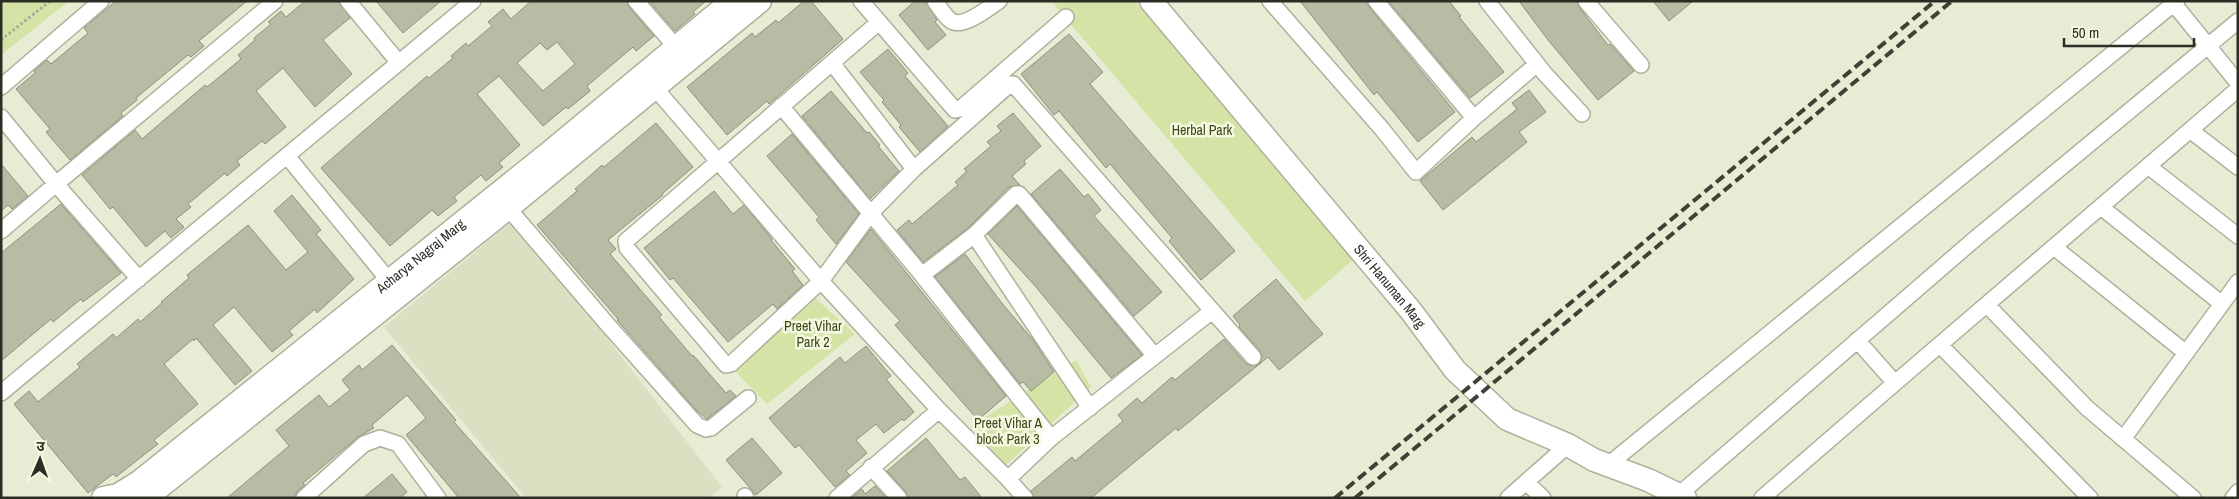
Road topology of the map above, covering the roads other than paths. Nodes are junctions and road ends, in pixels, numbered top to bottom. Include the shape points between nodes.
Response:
1 (102, 1) edge
2 (275, 1) edge
3 (348, 1) edge
4 (473, 1) edge
5 (636, 1) edge
6 (732, 1) edge
7 (760, 1) edge
8 (861, 1) edge
9 (935, 1) edge
10 (999, 1) edge
11 (1151, 1) edge
12 (1270, 1) edge
13 (1376, 1) edge
14 (1487, 1) edge
15 (1586, 1) edge
16 (2175, 3) edge
17 (1066, 17) dead end
18 (2238, 21) edge
19 (879, 22) junction
20 (676, 47) junction
21 (2207, 47) junction
22 (832, 62) junction
23 (398, 63) junction
24 (1537, 64) junction
25 (1641, 65) dead end
26 (649, 81) junction
27 (2238, 83) edge
28 (1, 87) edge
29 (2238, 88) edge
30 (781, 106) junction
31 (1582, 114) dead end
32 (1, 116) edge
33 (1474, 118) junction
34 (2190, 130) junction
35 (287, 156) junction
36 (719, 161) junction
37 (2148, 166) junction
38 (2238, 167) edge
39 (914, 169) junction
40 (56, 184) junction
41 (2101, 207) junction
42 (508, 208) junction
43 (870, 214) junction
44 (1, 231) edge
45 (974, 236) junction
46 (2238, 236) edge
47 (2054, 247) junction
48 (922, 275) junction
49 (139, 279) junction
50 (821, 281) junction
51 (2238, 282) edge
52 (394, 288) junction
53 (2222, 304) junction
54 (1987, 305) junction
55 (1212, 311) junction
56 (1857, 340) junction
57 (1940, 345) junction
58 (2186, 353) junction
59 (1155, 356) junction
60 (1253, 357) dead end
61 (1895, 383) junction
62 (1, 393) edge
63 (748, 398) dead end
64 (1090, 408) junction
65 (939, 410) junction
66 (1051, 438) junction
67 (2123, 439) junction
68 (1568, 445) junction
69 (1608, 466) junction
70 (871, 467) junction
71 (1008, 479) junction
72 (1526, 482) junction
73 (2238, 492) edge
74 (113, 497) edge
75 (1679, 497) edge
76 (146, 498) edge
77 (304, 498) edge
78 (438, 498) edge
79 (837, 498) edge
80 (899, 498) edge
81 (1025, 498) edge
82 (1508, 498) edge
83 (1543, 498) edge
84 (1762, 498) edge
85 (2090, 498) edge
86 (2194, 498) edge
87 (2233, 498) edge

1 - 28 street
2 - 40 street
3 - 23 street
4 - 23 street
5 - 20 street
6 - 20 street, Acharya Nagraj Marg
7 - 26 street, Acharya Nagraj Marg
8 - 19 street
9 - 10 street via 951,21 957,23 971,19
11 - 68 street, Shri Hanuman Marg via 1411,311 1455,370 1506,418
12 - 33 street via 1416,172
13 - 33 street
14 - 24 street
15 - 25 street
16 - 21 street
16 - 69 street
17 - 19 street via 955,110
18 - 21 street
19 - 22 street
20 - 26 street, Acharya Nagraj Marg
21 - 27 street
21 - 56 street
22 - 30 street
22 - 39 street
23 - 35 street
24 - 31 street
24 - 33 street
26 - 36 street
26 - 42 street, Acharya Nagraj Marg
26 - 52 street, Acharya Nagraj Marg
29 - 34 street
30 - 36 street
30 - 43 street
32 - 40 street
34 - 37 street
34 - 38 street
35 - 49 street
35 - 52 street
36 - 50 street
36 - 50 street via 628,238 627,248 727,365
37 - 41 street
37 - 46 street
39 - 43 street
39 - 55 street via 1010,84 1014,84
40 - 44 street
40 - 49 street
41 - 47 street
41 - 53 street
42 - 52 street, Acharya Nagraj Marg
42 - 63 street via 697,425 712,428
43 - 48 street
43 - 50 street
45 - 48 street
45 - 59 street via 1016,194 1020,195
45 - 64 street
47 - 54 street
47 - 58 street
48 - 66 street
49 - 62 street
50 - 65 street
51 - 53 street
52 - 74 street, Acharya Nagraj Marg via 139,482
52 - 76 street, Acharya Nagraj Marg
53 - 58 street
54 - 57 street
54 - 67 street via 2087,408
55 - 59 street
55 - 60 street
56 - 61 street
56 - 75 street
57 - 61 street
57 - 85 street
58 - 67 street
59 - 64 street
61 - 84 street
64 - 66 street
65 - 70 street
65 - 71 street
66 - 71 street
67 - 86 street
68 - 69 street, Shri Hanuman Marg
68 - 72 street
69 - 75 street, Shri Hanuman Marg via 1648,480
70 - 79 street
70 - 80 street
71 - 81 street
72 - 82 street
72 - 83 street
73 - 87 street
77 - 78 street via 364,444 380,438 398,444

